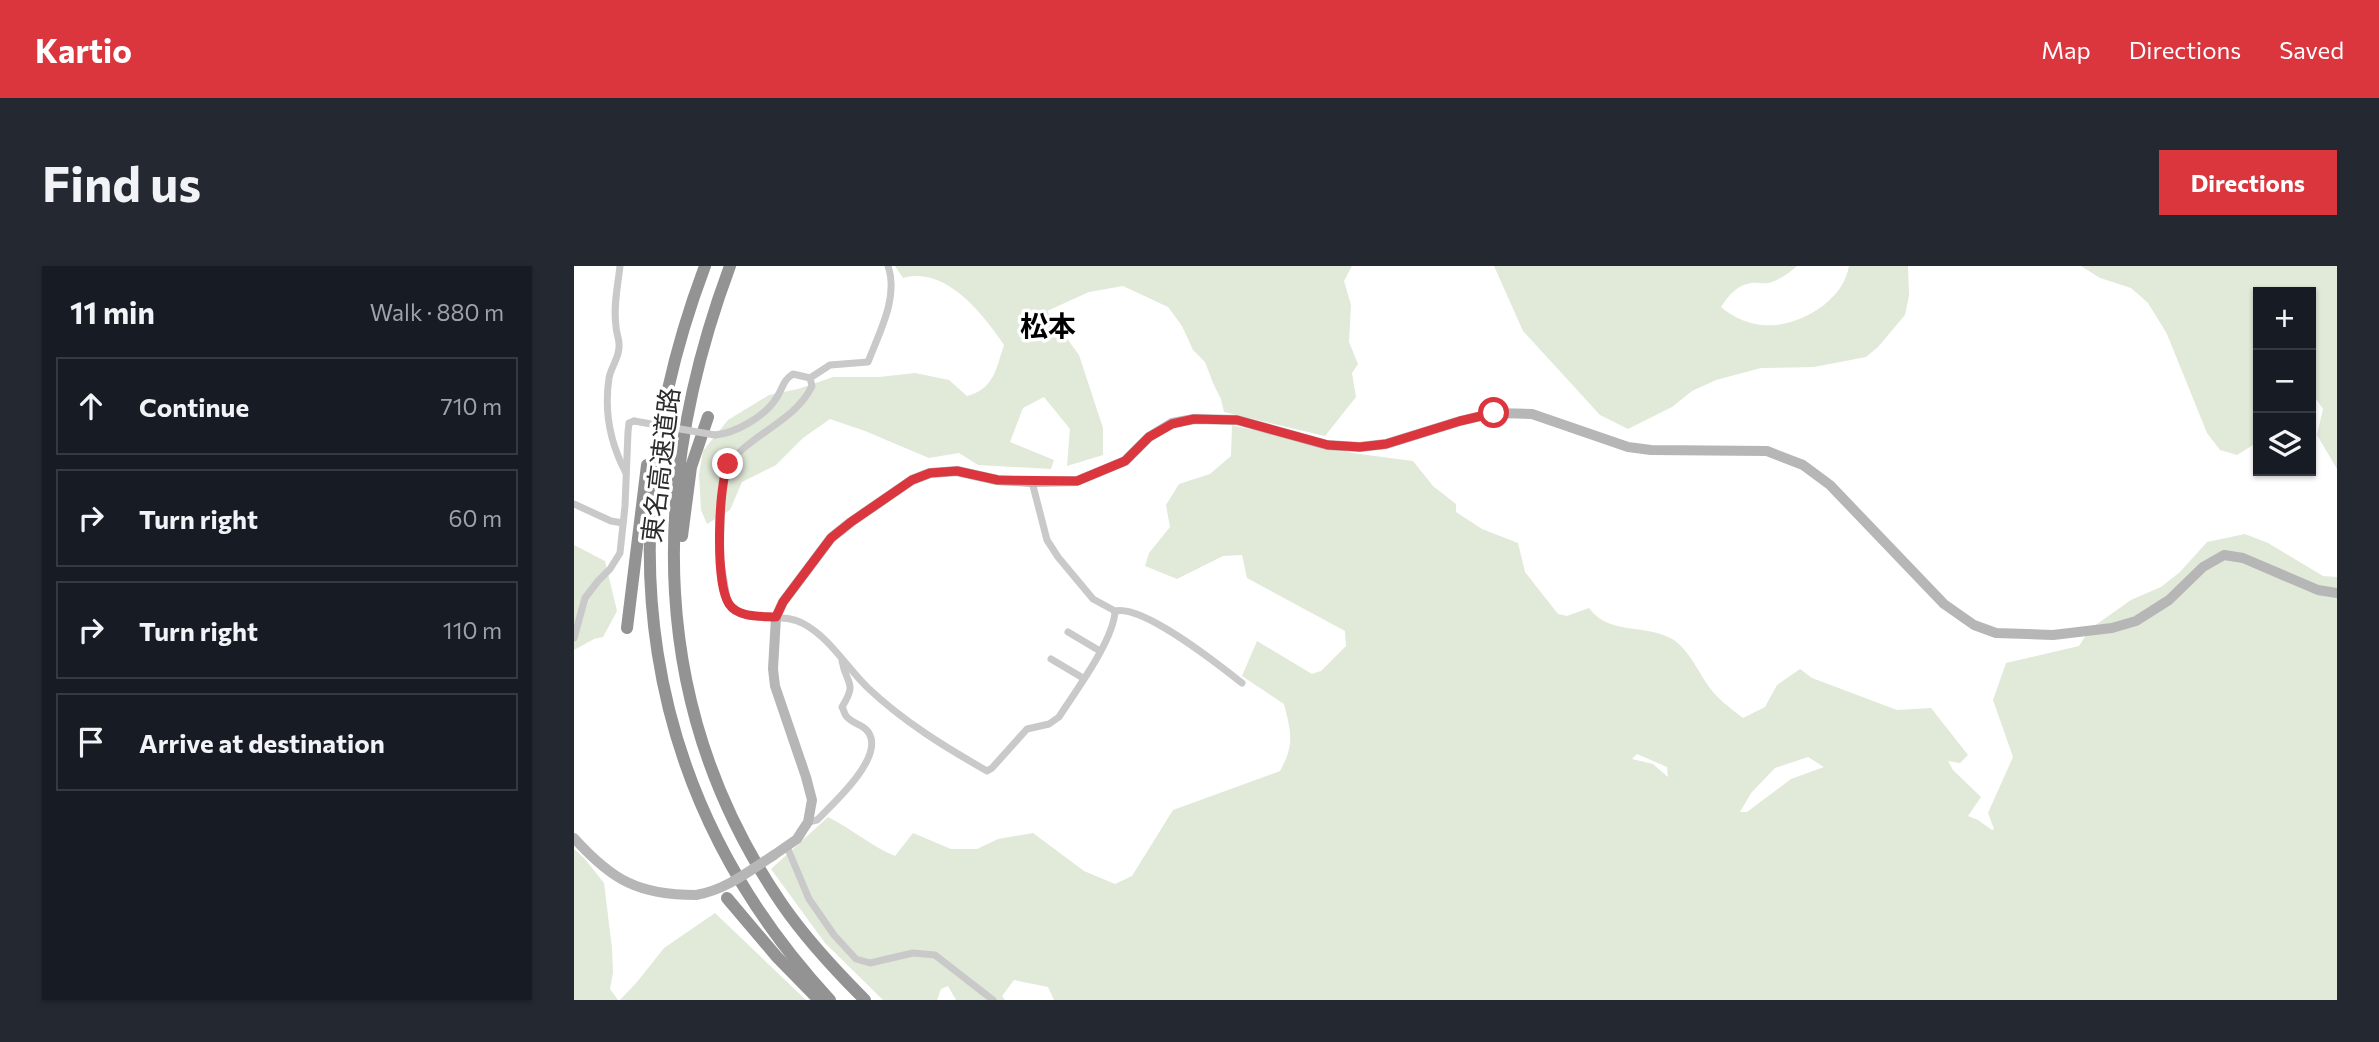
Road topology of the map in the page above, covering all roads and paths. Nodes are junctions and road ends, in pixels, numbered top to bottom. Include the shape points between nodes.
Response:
1 (620, 266) edge
2 (730, 266) edge
3 (888, 266) edge
4 (704, 269) edge
5 (810, 378) junction
6 (708, 417) dead end
7 (626, 473) junction
8 (1032, 482) junction
9 (574, 504) edge
10 (623, 523) junction
11 (2337, 593) edge
12 (1115, 611) junction
13 (776, 617) junction
14 (627, 628) dead end
15 (1068, 632) dead end
16 (574, 638) edge
17 (1100, 651) junction
18 (1051, 659) dead end
19 (842, 660) junction
20 (1083, 678) junction
21 (1242, 683) dead end
22 (712, 768) junction
23 (808, 821) junction
24 (574, 838) edge
25 (787, 847) junction
26 (727, 898) dead end
27 (820, 1000) edge
28 (830, 1000) edge
29 (865, 1000) edge
30 (993, 1000) edge

1 - 7 street via 615,315 619,353 609,379 608,406 609,430
2 - 22 highway, 東名高速道路 via 687,416 673,534 680,649
3 - 5 street via 892,278 887,311 868,362 830,365
4 - 14 highway via 673,348 657,412
4 - 28 highway, 東名高速道路 via 672,376 654,471 649,576 661,678 681,755 714,836 763,918
5 - 7 street, bridge via 793,374 786,378 776,399 761,414 725,434 629,423
5 - 13 street via 812,386 802,402 728,464 721,487 720,557 729,604 749,615
6 - 22 highway via 685,498 680,579 688,656
7 - 10 street
8 - 11 street via 1077,481 1125,461 1149,437 1172,424 1194,419 1237,420 1328,445 1360,447 1494,413 1532,414 1628,447 1767,451 1803,465 1830,485 1944,604 1974,625 1996,633 2053,635 2136,621 2224,555
8 - 12 street via 1047,540 1093,599
8 - 13 street via 957,471 912,480 831,538
9 - 10 street
10 - 16 street via 618,558 585,598
12 - 17 street
12 - 21 street via 1134,613 1168,630
13 - 19 street via 804,624
13 - 23 street via 775,686 810,790
15 - 17 street
17 - 20 street
18 - 20 street
19 - 20 street via 901,718 987,771 1027,729 1059,717
19 - 23 street via 851,685 842,707 847,718 862,725 871,738 870,751 859,776 817,820
22 - 29 highway, 東名高速道路 via 736,825 783,905
23 - 25 street
24 - 25 street, bridge via 631,886 696,895 727,886
25 - 30 street via 809,899 856,959 870,963 913,953 935,955
26 - 27 highway

